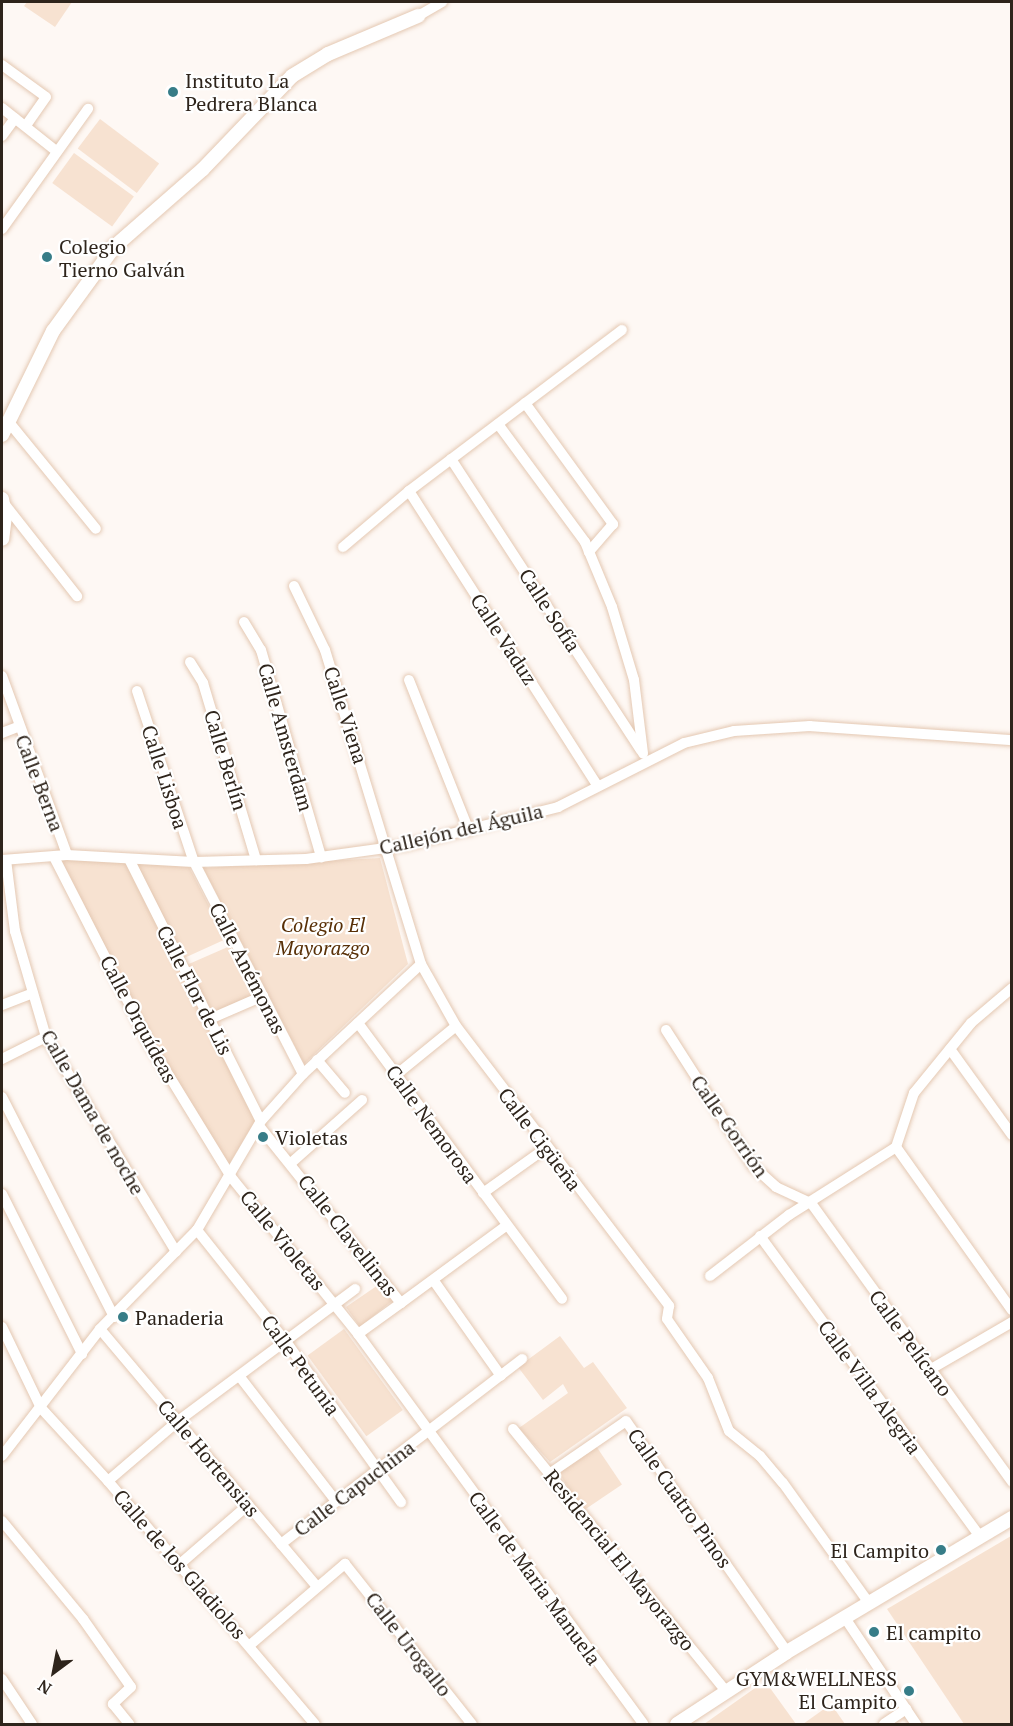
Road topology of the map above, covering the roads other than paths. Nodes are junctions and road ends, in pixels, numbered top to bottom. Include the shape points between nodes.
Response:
1 (442, 2) edge
2 (418, 16) joint
3 (2, 65) edge
4 (2, 108) edge
5 (88, 109) dead end
6 (15, 118) junction
7 (26, 126) junction
8 (2, 136) edge
9 (56, 151) junction
10 (2, 229) edge
11 (622, 330) dead end
12 (525, 404) junction
13 (8, 421) junction
14 (498, 424) junction
15 (2, 435) edge
16 (451, 459) junction
17 (409, 492) junction
18 (2, 500) edge
19 (3, 514) edge
20 (96, 528) dead end
21 (2, 539) edge
22 (343, 547) dead end
23 (589, 552) junction
24 (294, 585) dead end
25 (77, 596) dead end
26 (244, 622) dead end
27 (190, 662) dead end
28 (2, 676) edge
29 (409, 680) dead end
30 (137, 692) dead end
31 (18, 727) junction
32 (2, 733) edge
33 (1011, 740) edge
34 (645, 757) junction
35 (598, 786) junction
36 (469, 831) junction
37 (388, 848) junction
38 (67, 855) junction
39 (321, 856) junction
40 (54, 857) junction
41 (129, 859) junction
42 (4, 860) edge
43 (256, 860) junction
44 (194, 862) junction
45 (421, 964) junction
46 (1011, 988) edge
47 (33, 993) junction
48 (262, 996) junction
49 (2, 1005) edge
50 (210, 1019) junction
51 (358, 1023) junction
52 (456, 1026) junction
53 (666, 1030) dead end
54 (46, 1037) junction
55 (950, 1049) junction
56 (2, 1059) edge
57 (317, 1060) junction
58 (303, 1074) junction
59 (396, 1075) junction
60 (345, 1093) dead end
61 (2, 1097) edge
62 (362, 1100) dead end
63 (260, 1124) junction
64 (1011, 1135) edge
65 (896, 1147) junction
66 (546, 1148) junction
67 (291, 1162) junction
68 (231, 1176) junction
69 (483, 1193) junction
70 (2, 1194) edge
71 (811, 1203) junction
72 (506, 1226) junction
73 (197, 1230) junction
74 (760, 1236) junction
75 (176, 1252) junction
76 (710, 1276) dead end
77 (434, 1281) junction
78 (355, 1289) dead end
79 (562, 1299) dead end
80 (401, 1303) junction
81 (335, 1304) junction
82 (1011, 1310) edge
83 (114, 1317) junction
84 (1011, 1322) edge
85 (2, 1327) edge
86 (100, 1329) junction
87 (358, 1334) junction
88 (287, 1343) junction
89 (82, 1354) junction
90 (522, 1359) dead end
91 (931, 1369) junction
92 (501, 1376) junction
93 (240, 1377) junction
94 (41, 1408) junction
95 (178, 1422) junction
96 (513, 1429) dead end
97 (428, 1432) junction
98 (2, 1437) edge
99 (4, 1452) edge
100 (377, 1469) junction
101 (549, 1474) junction
102 (108, 1481) junction
103 (1011, 1482) edge
104 (336, 1501) junction
105 (401, 1502) dead end
106 (248, 1505) junction
107 (1011, 1518) edge
108 (2, 1521) edge
109 (980, 1537) junction
110 (281, 1544) junction
111 (180, 1564) junction
112 (318, 1587) junction
113 (870, 1603) junction
114 (845, 1618) junction
115 (250, 1645) junction
116 (787, 1652) junction
117 (2, 1679) edge
118 (726, 1691) junction
119 (906, 1709) junction
120 (32, 1725) edge
121 (129, 1725) edge
122 (315, 1725) edge
123 (472, 1725) edge
124 (643, 1725) edge
125 (677, 1725) edge
126 (884, 1725) edge
127 (916, 1725) edge

1 - 2 street
2 - 13 street via 328,54 292,76 202,170 136,225 73,300 35,362
3 - 7 street via 46,97
4 - 6 street
5 - 9 street
6 - 7 street
6 - 8 street
7 - 9 street
9 - 10 street
11 - 12 street
12 - 14 street
12 - 23 street via 613,525
13 - 15 street
13 - 20 street
14 - 16 street
14 - 23 street
16 - 17 street
16 - 34 street, Calle Sofía
17 - 22 street
17 - 35 street, Calle Vaduz
18 - 19 street
18 - 25 street
19 - 21 street
23 - 34 street via 612,607 634,680
24 - 37 street, Calle Viena via 325,650
26 - 39 street, Calle Amsterdam via 261,650
27 - 43 street, Calle Berlín via 203,683
28 - 31 street, Calle Berna
29 - 36 street
30 - 44 street, Calle Lisboa
31 - 32 street
31 - 38 street, Calle Berna
33 - 34 street, Callejón del Águila via 810,726 734,731 684,742
34 - 35 street, Callejón del Águila
35 - 36 street, Callejón del Águila via 558,807
36 - 37 street, Callejón del Águila
37 - 39 street, Callejón del Águila
37 - 45 street, Calle Viena
38 - 40 street, Callejón del Águila
38 - 41 street, Callejón del Águila
39 - 43 street, Callejón del Águila
40 - 42 street, Callejón del Águila
40 - 68 street, Calle Orquídeas via 149,1043
41 - 44 street, Callejón del Águila
41 - 50 street, Calle Flor de Lis
42 - 47 street, Calle Dama de noche via 15,931
43 - 44 street, Callejón del Águila
44 - 48 street, Calle Anémonas
45 - 51 street
45 - 52 street, Calle Cigüeña
46 - 55 street via 971,1023
47 - 49 street
47 - 54 street, Calle Dama de noche
48 - 50 street
48 - 58 street, Calle Anémonas
50 - 63 street, Calle Flor de Lis
51 - 57 street
51 - 59 street, Calle Nemorosa
52 - 59 street
52 - 66 street, Calle Cigüeña
53 - 71 street, Calle Gorrión via 758,1172 776,1187
54 - 56 street
54 - 75 street, Calle Dama de noche
55 - 64 street
55 - 65 street via 914,1093
57 - 58 street
57 - 60 street
58 - 63 street
59 - 69 street, Calle Nemorosa
61 - 83 street
62 - 67 street
63 - 67 street, Calle Clavellinas
63 - 68 street
65 - 71 street
65 - 82 street
66 - 69 street
66 - 113 street, Calle Cigüeña via 669,1306 667,1319 708,1378 729,1431 760,1456 783,1483
67 - 80 street, Calle Clavellinas
68 - 73 street
68 - 81 street, Calle Violetas
69 - 72 street, Calle Nemorosa
70 - 89 street
71 - 74 street
71 - 91 street, Calle Pelícano
72 - 77 street
72 - 79 street, Calle Nemorosa
73 - 75 street
73 - 88 street, Calle Petunia
74 - 76 street
74 - 109 street, Calle Villa Alegria
75 - 83 street
77 - 80 street
77 - 92 street
78 - 81 street, Calle Violetas
80 - 87 street, Calle Clavellinas
81 - 87 street, Calle Violetas
81 - 88 street
83 - 86 street
84 - 91 street
85 - 94 street, Calle de los Gladiolos
86 - 89 street
86 - 95 street, Calle Hortensias
87 - 97 street, Calle Violetas
88 - 93 street
88 - 100 street, Calle Petunia
89 - 94 street
90 - 92 street, Calle Capuchina
91 - 103 street, Calle Pelícano
92 - 97 street, Calle Capuchina
93 - 95 street
93 - 104 street
94 - 99 street
94 - 102 street, Calle de los Gladiolos
95 - 102 street
95 - 106 street, Calle Hortensias
96 - 101 street, Residencial El Mayorazgo
97 - 100 street, Calle Capuchina
97 - 124 street, Calle de Maria Manuela
98 - 99 street
100 - 104 street, Calle Capuchina
100 - 105 street, Calle Petunia
101 - 116 street, Calle Cuatro Pinos via 626,1421
101 - 118 street, Residencial El Mayorazgo
102 - 111 street, Calle de los Gladiolos
104 - 110 street, Calle Capuchina
106 - 110 street, Calle Hortensias
106 - 111 street
107 - 109 street
108 - 121 street via 83,1619 132,1687 112,1704
109 - 113 street
110 - 112 street, Calle Hortensias
111 - 115 street, Calle de los Gladiolos
112 - 115 street
112 - 123 street, Calle Urogallo via 345,1564
113 - 114 street
114 - 116 street
114 - 119 street
115 - 122 street, Calle de los Gladiolos
116 - 118 street
117 - 120 street
118 - 125 street
119 - 126 street
119 - 127 street

